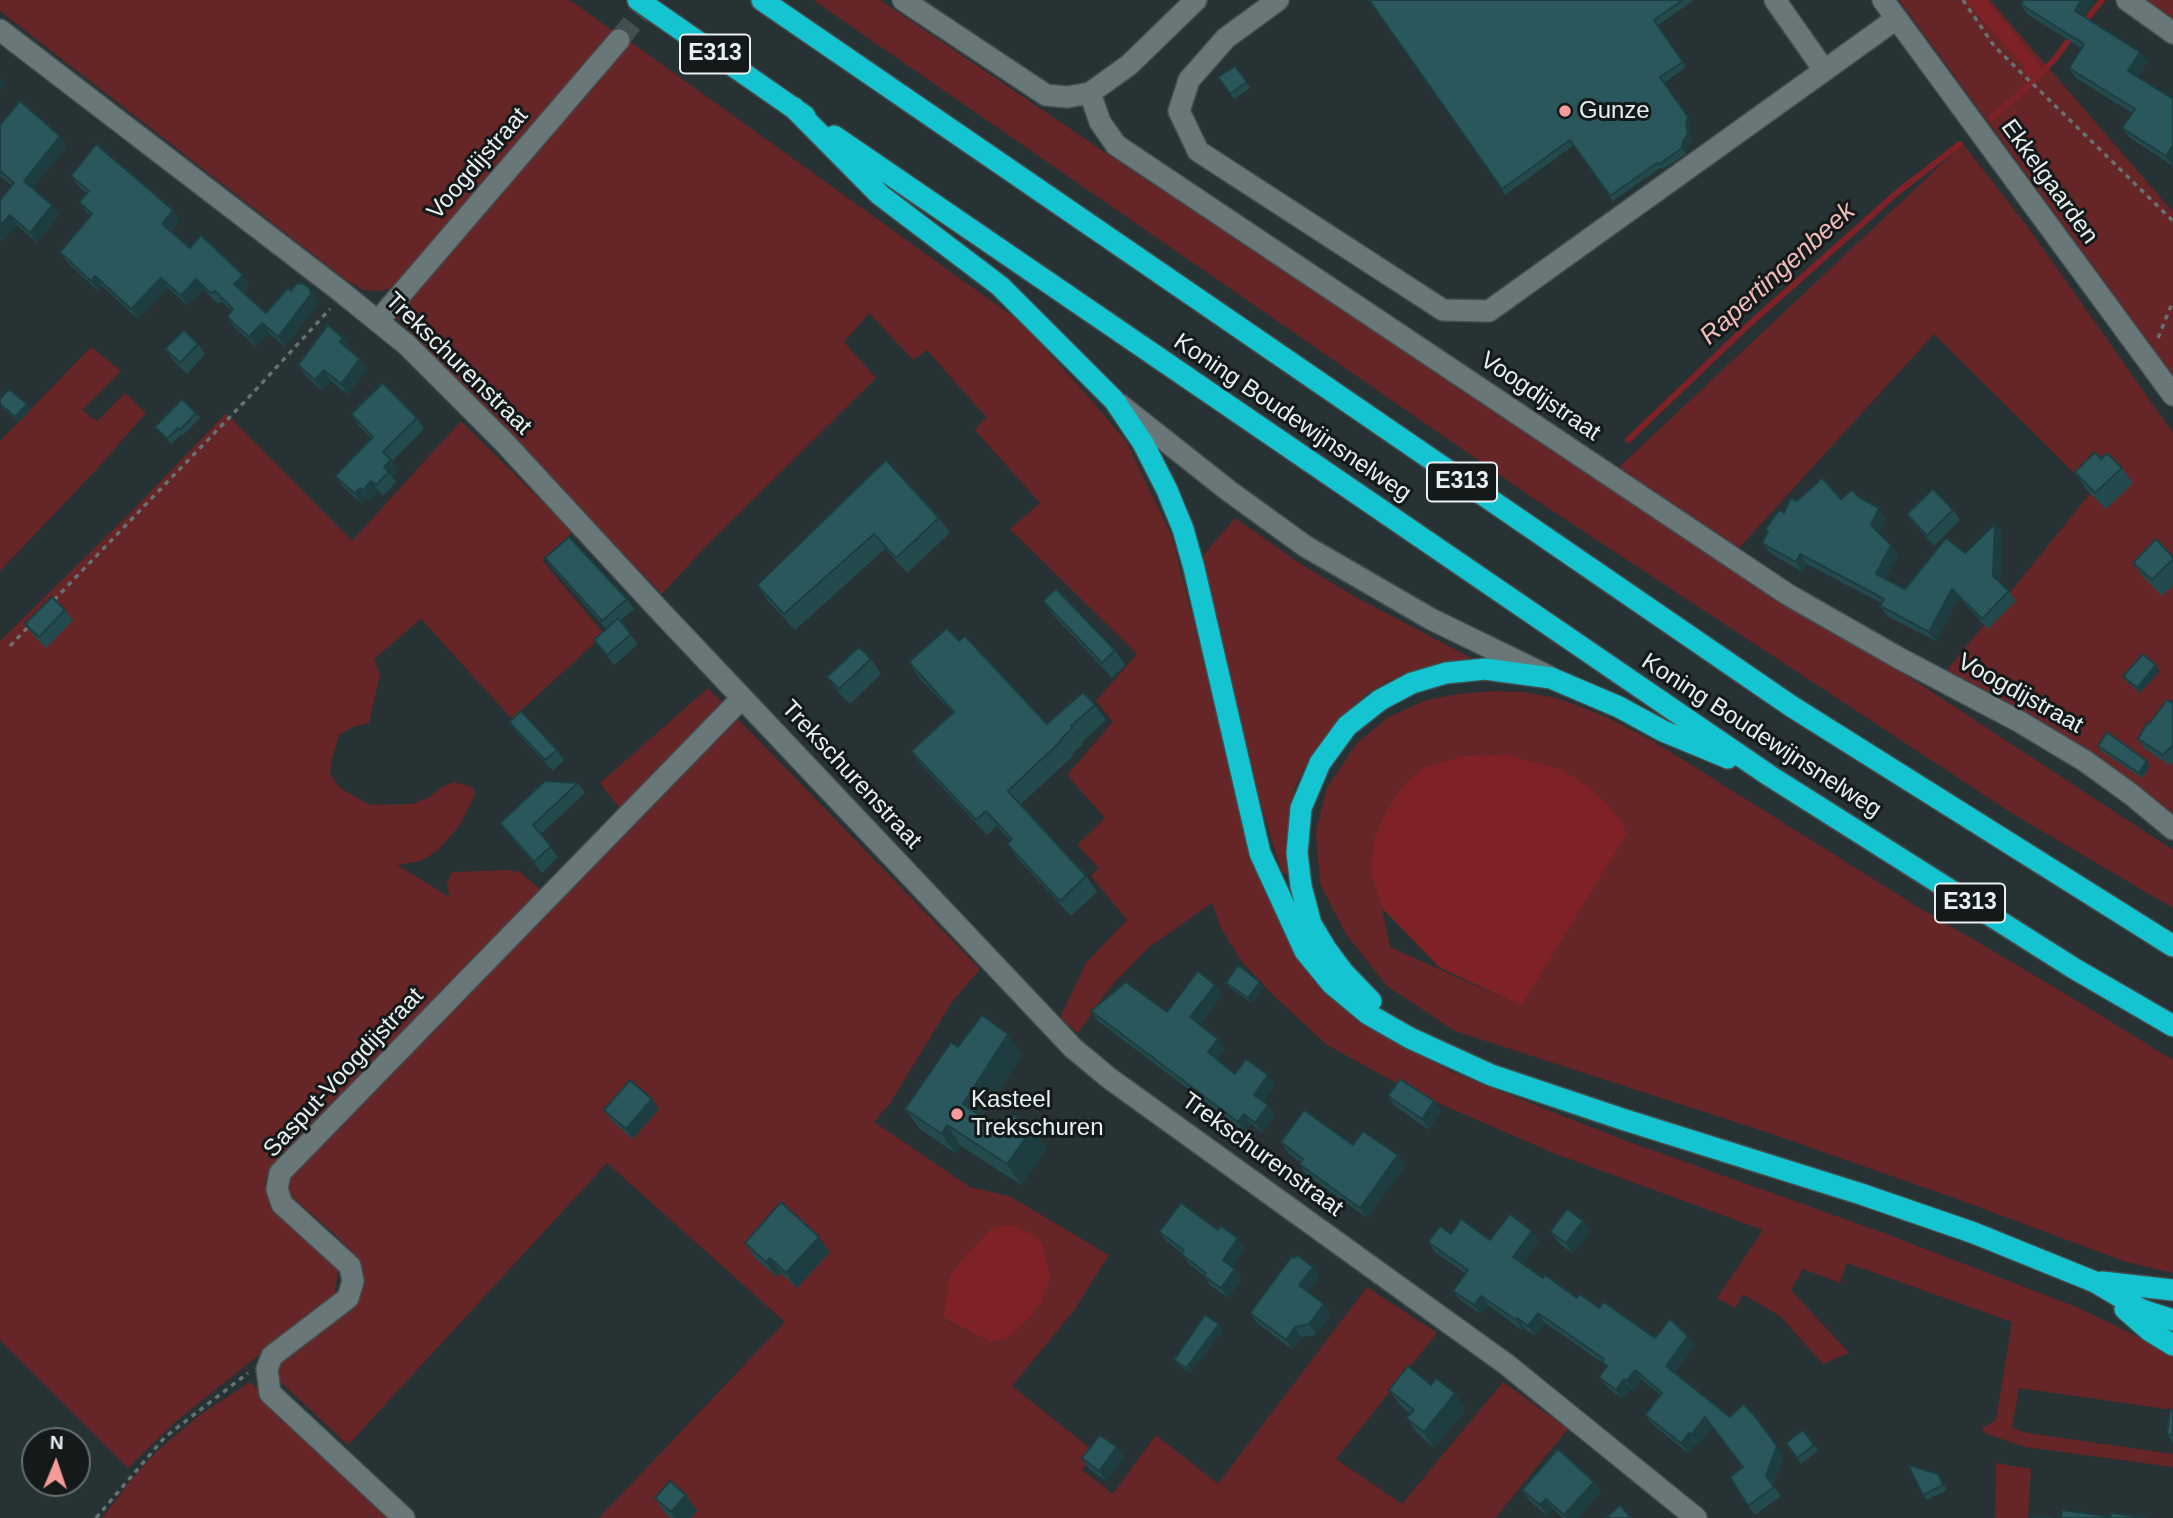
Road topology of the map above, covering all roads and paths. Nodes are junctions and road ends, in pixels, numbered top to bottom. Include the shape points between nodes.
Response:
1 (638, 0) edge
2 (762, 0) edge
3 (903, 0) edge
4 (1196, 0) edge
5 (1278, 0) edge
6 (1775, 0) edge
7 (1883, 0) edge
8 (1963, 0) edge
9 (2127, 0) edge
10 (1896, 19) junction
11 (0, 30) edge
12 (2173, 33) edge
13 (619, 40) tunnel mouth
14 (1825, 69) junction
15 (1090, 93) junction
16 (793, 107) junction
17 (2173, 220) edge
18 (343, 294) junction
19 (2173, 301) edge
20 (378, 321) junction
21 (2148, 361) junction
22 (2173, 395) edge
23 (1114, 400) junction
24 (48, 606) edge
25 (29, 626) edge
26 (10, 646) dead end
27 (1552, 678) junction
28 (742, 698) junction
29 (1770, 776) junction
30 (2173, 829) edge
31 (2173, 946) edge
32 (2173, 1026) edge
33 (1410, 1038) junction
34 (2095, 1282) junction
35 (2171, 1289) edge
36 (2173, 1320) edge
37 (2173, 1345) edge
38 (267, 1369) junction
39 (96, 1518) edge
40 (404, 1518) edge
41 (1696, 1518) edge

1 - 16 highway, Koning Boudewijnsnelweg / E313
2 - 31 highway, Koning Boudewijnsnelweg / E313 via 1791,706
3 - 15 street via 1046,95
4 - 15 street via 1129,65
5 - 14 street via 1226,38 1189,80 1179,111 1198,151 1443,310 1489,311
6 - 14 street
7 - 10 street, Ekkelgaarden
8 - 17 path via 1994,46
9 - 12 street
10 - 14 street
10 - 21 street, Ekkelgaarden
11 - 18 street, Trekschurenstraat
13 - 20 street, Voogdijstraat
15 - 30 street, Voogdijstraat via 1100,122 1116,145 1787,594 2085,761
16 - 23 highway via 880,195 1000,286
16 - 29 highway, Koning Boudewijnsnelweg / E313
18 - 20 street, Trekschurenstraat
18 - 24 path
19 - 21 path
20 - 28 street, Trekschurenstraat via 479,416
21 - 22 street, Ekkelgaarden
23 - 27 street via 1305,546 1431,619
23 - 33 highway via 1143,443 1183,529 1260,853 1287,914 1306,951 1332,984 1368,1014
25 - 26 path
27 - 29 highway
27 - 33 highway via 1485,669 1446,673 1380,699 1347,726 1320,763 1301,808 1297,853 1311,924 1343,972
28 - 38 street, Sasput-Voogdijstraat via 280,1173 277,1189 282,1204 350,1266 353,1281 348,1298 272,1356
28 - 41 street, Trekschurenstraat via 1073,1048 1506,1364
29 - 32 highway, Koning Boudewijnsnelweg / E313
33 - 34 highway via 1491,1075 1861,1194
34 - 35 highway
34 - 36 highway via 2142,1310
34 - 37 highway via 2150,1331
38 - 39 path via 248,1373 165,1437
38 - 40 street via 271,1393

